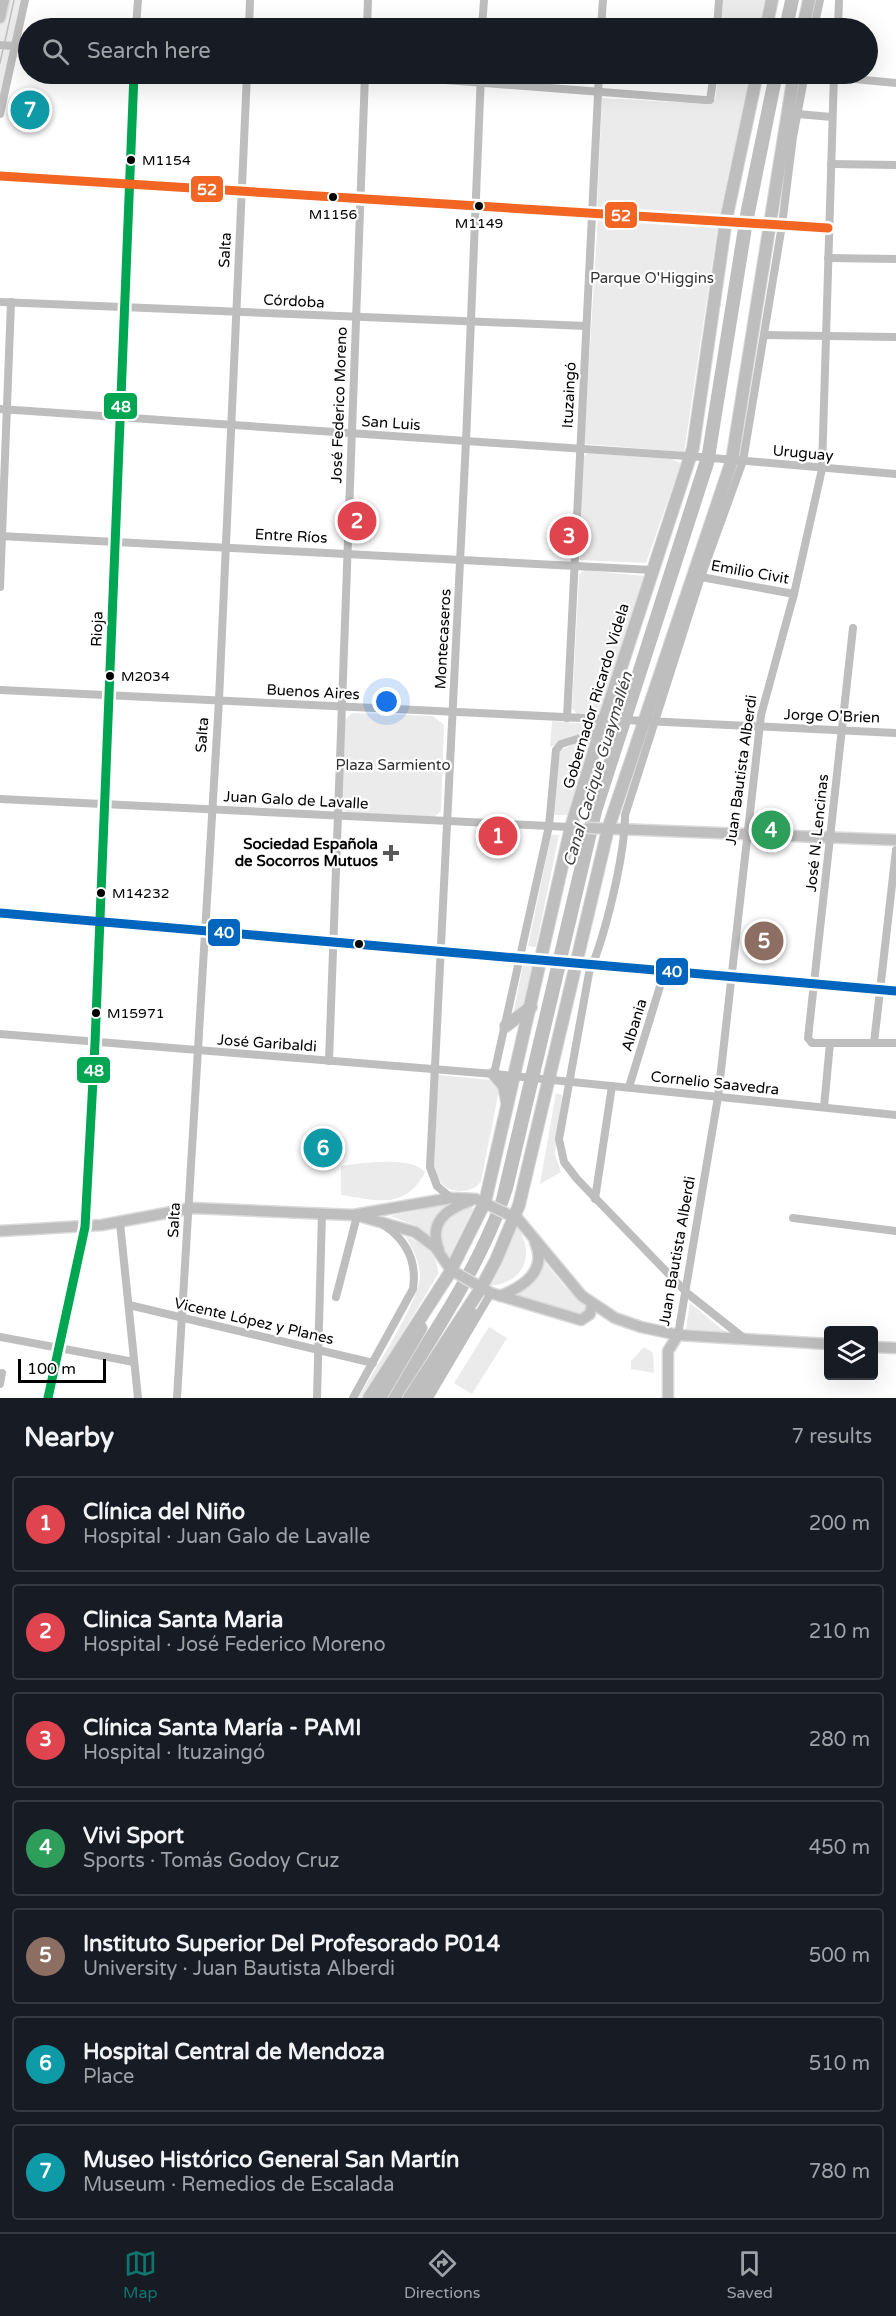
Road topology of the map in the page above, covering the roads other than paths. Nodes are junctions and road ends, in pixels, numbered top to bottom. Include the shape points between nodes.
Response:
1 (4, 0) edge
2 (25, 0) edge
3 (138, 0) edge
4 (250, 0) edge
5 (368, 0) edge
6 (484, 0) edge
7 (603, 0) edge
8 (719, 0) edge
9 (772, 0) edge
10 (809, 0) edge
11 (820, 0) edge
12 (839, 0) edge
13 (0, 18) edge
14 (21, 18) edge
15 (137, 18) edge
16 (249, 18) edge
17 (367, 18) edge
18 (483, 18) edge
19 (602, 18) edge
20 (718, 18) edge
21 (768, 18) edge
22 (805, 18) edge
23 (816, 18) edge
24 (838, 18) edge
25 (18, 32) edge
26 (0, 45) edge
27 (15, 46) junction
28 (18, 46) edge
29 (878, 81) edge
30 (896, 83) edge
31 (133, 84) edge
32 (246, 84) edge
33 (366, 84) edge
34 (480, 84) edge
35 (527, 84) edge
36 (598, 84) edge
37 (713, 84) edge
38 (756, 84) edge
39 (793, 84) edge
40 (803, 84) edge
41 (834, 84) edge
42 (598, 93) junction
43 (0, 114) edge
44 (797, 114) junction
45 (832, 117) junction
46 (831, 164) junction
47 (896, 165) edge
48 (0, 176) edge
49 (128, 184) junction
50 (241, 191) junction
51 (361, 198) junction
52 (474, 206) junction
53 (592, 213) junction
54 (741, 221) junction
55 (777, 224) junction
56 (828, 228) junction
57 (828, 258) junction
58 (896, 259) edge
59 (0, 302) edge
60 (11, 302) junction
61 (124, 307) junction
62 (235, 312) junction
63 (355, 318) junction
64 (470, 322) junction
65 (586, 326) junction
66 (765, 334) junction
67 (825, 336) junction
68 (896, 337) edge
69 (4, 410) edge
70 (119, 417) junction
71 (230, 425) junction
72 (352, 434) junction
73 (466, 441) junction
74 (580, 449) junction
75 (704, 458) junction
76 (738, 460) junction
77 (822, 469) junction
78 (896, 474) edge
79 (2, 536) edge
80 (114, 540) junction
81 (225, 546) junction
82 (347, 552) junction
83 (460, 559) junction
84 (576, 566) junction
85 (652, 570) junction
86 (701, 577) junction
87 (0, 587) edge
88 (794, 594) junction
89 (853, 628) dead end
90 (0, 690) edge
91 (108, 695) junction
92 (219, 700) junction
93 (342, 707) junction
94 (452, 713) junction
95 (567, 718) junction
96 (634, 721) junction
97 (602, 726) junction
98 (759, 727) junction
99 (842, 730) junction
100 (896, 733) edge
101 (0, 800) edge
102 (104, 804) junction
103 (210, 810) junction
104 (338, 816) junction
105 (448, 821) junction
106 (549, 826) junction
107 (590, 828) junction
108 (625, 830) junction
109 (745, 835) junction
110 (830, 837) junction
111 (896, 840) edge
112 (896, 850) edge
113 (0, 913) edge
114 (99, 922) junction
115 (203, 932) junction
116 (333, 943) junction
117 (440, 951) junction
118 (522, 958) junction
119 (559, 961) junction
120 (593, 963) junction
121 (665, 970) junction
122 (730, 976) junction
123 (814, 984) junction
124 (880, 990) junction
125 (896, 992) edge
126 (531, 1007) junction
127 (506, 1026) junction
128 (0, 1034) edge
129 (95, 1043) junction
130 (830, 1043) junction
131 (874, 1043) junction
132 (896, 1043) edge
133 (195, 1051) junction
134 (329, 1061) junction
135 (433, 1069) junction
136 (494, 1074) junction
137 (532, 1077) junction
138 (568, 1081) junction
139 (612, 1086) junction
140 (629, 1087) junction
141 (718, 1097) junction
142 (824, 1107) junction
143 (507, 1108) junction
144 (896, 1115) edge
145 (451, 1198) junction
146 (595, 1199) junction
147 (496, 1207) junction
148 (188, 1208) junction
149 (322, 1213) junction
150 (355, 1215) junction
151 (793, 1218) dead end
152 (377, 1221) junction
153 (120, 1223) junction
154 (85, 1227) junction
155 (0, 1231) edge
156 (529, 1231) junction
157 (896, 1231) edge
158 (443, 1258) junction
159 (474, 1283) junction
160 (687, 1293) junction
161 (336, 1297) dead end
162 (592, 1304) junction
163 (129, 1305) junction
164 (424, 1315) junction
165 (182, 1317) junction
166 (678, 1335) junction
167 (0, 1337) edge
168 (745, 1340) junction
169 (824, 1344) edge
170 (878, 1347) edge
171 (59, 1348) junction
172 (896, 1348) edge
173 (318, 1350) junction
174 (134, 1362) junction
175 (373, 1363) junction
176 (2, 1373) dead end
177 (0, 1384) edge
178 (48, 1398) edge
179 (138, 1398) edge
180 (177, 1398) edge
181 (317, 1398) edge
182 (353, 1398) edge
183 (369, 1398) edge
184 (380, 1398) edge
185 (409, 1398) edge
186 (419, 1398) edge
187 (429, 1398) edge
188 (668, 1398) edge

1 - 13 main road
2 - 14 street
3 - 15 street
4 - 16 street
5 - 17 street
6 - 18 street
7 - 19 street
8 - 20 street
9 - 21 highway
10 - 22 highway
11 - 23 street
12 - 24 street
25 - 27 street
26 - 27 street
27 - 28 street
27 - 43 street
29 - 30 street
31 - 49 street, Rioja
32 - 50 street, Salta
33 - 51 street, José Federico Moreno
34 - 52 street, Montecaseros
35 - 42 street
36 - 42 street, Ituzaingó
37 - 42 street via 712,98 705,100
38 - 54 highway, Gobernador Ricardo Videla
39 - 55 highway, Gobernador Ricardo Videla
40 - 44 street
41 - 45 street, Juan Bautista Alberdi
42 - 53 street, Ituzaingó
44 - 45 street
44 - 55 street
45 - 46 street, Juan Bautista Alberdi
46 - 47 street
46 - 56 street, Juan Bautista Alberdi
48 - 49 street
49 - 50 street
49 - 61 street, Rioja
50 - 51 street
50 - 62 street, Salta
51 - 52 street
51 - 63 street, José Federico Moreno
52 - 53 street
52 - 64 street, Montecaseros
53 - 54 street
53 - 65 street, Ituzaingó
54 - 55 street
54 - 75 highway, Gobernador Ricardo Videla
55 - 56 street
55 - 66 street
55 - 76 highway, Gobernador Ricardo Videla
56 - 57 street, Juan Bautista Alberdi
57 - 58 street
57 - 67 street, Juan Bautista Alberdi
59 - 60 street, Córdoba
60 - 61 street, Córdoba
60 - 69 street
61 - 62 street, Córdoba
61 - 70 street, Rioja
62 - 63 street, Córdoba
62 - 71 street, Salta
63 - 64 street, Córdoba
63 - 72 street, José Federico Moreno
64 - 65 street, Córdoba
64 - 73 street, Montecaseros
65 - 74 street, Ituzaingó
66 - 67 street
66 - 76 street
67 - 68 street
67 - 77 street, Juan Bautista Alberdi
69 - 70 street, San Luis
69 - 79 street
70 - 71 street, San Luis
70 - 80 street, Rioja
71 - 72 street, San Luis
71 - 81 street, Salta
72 - 73 street, San Luis
72 - 82 street, José Federico Moreno
73 - 74 street, San Luis
73 - 83 street, Montecaseros
74 - 75 street, San Luis
74 - 84 street, Ituzaingó
75 - 76 street, Uruguay
75 - 85 highway, Gobernador Ricardo Videla
76 - 77 street, Uruguay
76 - 86 street
76 - 96 highway, Gobernador Ricardo Videla
77 - 78 street, Uruguay
77 - 88 street, Juan Bautista Alberdi
79 - 80 street, Entre Ríos
79 - 87 street
80 - 81 street, Entre Ríos
80 - 91 street, Rioja
81 - 82 street, Entre Ríos
81 - 92 street, Salta
82 - 83 street, Entre Ríos
82 - 93 street, José Federico Moreno
83 - 84 street, Entre Ríos
83 - 94 street, Montecaseros
84 - 85 street, Entre Ríos
84 - 95 street, Ituzaingó
85 - 97 highway, Gobernador Ricardo Videla
86 - 88 street, Emilio Civit
86 - 96 street
88 - 98 street, Juan Bautista Alberdi
89 - 99 street, José N. Lencinas
90 - 91 street, Buenos Aires
91 - 92 street, Buenos Aires
91 - 102 street, Rioja
92 - 93 street, Buenos Aires
92 - 103 street, Salta
93 - 94 street, Buenos Aires
93 - 104 street, José Federico Moreno
94 - 95 street, Buenos Aires
94 - 105 street, Montecaseros
95 - 97 street, Buenos Aires
96 - 97 street, Buenos Aires
96 - 98 street, Jorge O'Brien
96 - 107 highway, Gobernador Ricardo Videla
96 - 108 street
97 - 106 street via 557,748
97 - 107 highway, Gobernador Ricardo Videla
98 - 99 street, Jorge O'Brien
98 - 109 street, Juan Bautista Alberdi
99 - 100 street, Jorge O'Brien
99 - 110 street, José N. Lencinas
101 - 102 street, Juan Galo de Lavalle
102 - 103 street, Juan Galo de Lavalle
102 - 114 street, Rioja
103 - 104 street, Juan Galo de Lavalle
103 - 115 street, Salta
104 - 105 street, Juan Galo de Lavalle
104 - 116 street, José Federico Moreno
105 - 106 street, Juan Galo de Lavalle
105 - 117 street, Montecaseros
106 - 107 street, Juan Galo de Lavalle
106 - 118 street
107 - 108 main road
107 - 119 highway, Gobernador Ricardo Videla
107 - 119 highway, Gobernador Ricardo Videla
108 - 109 main road
108 - 120 street
109 - 110 main road
109 - 122 street, Juan Bautista Alberdi
110 - 111 main road
110 - 123 street, José N. Lencinas
112 - 124 street
113 - 114 street
114 - 115 street
114 - 129 street, Rioja
115 - 116 street
115 - 133 street, Salta
116 - 117 street
116 - 134 street, José Federico Moreno
117 - 118 street
117 - 135 street, Montecaseros
118 - 119 street
118 - 127 street
119 - 120 street
119 - 126 highway, Gobernador Ricardo Videla
119 - 137 highway, Gobernador Ricardo Videla
120 - 121 street
120 - 138 street
121 - 122 street
121 - 140 street, Albania
122 - 123 street
122 - 141 street, Juan Bautista Alberdi
123 - 124 street
123 - 130 street, José N. Lencinas via 810,1041
124 - 125 street
124 - 131 street
126 - 127 highway
126 - 137 highway, Gobernador Ricardo Videla
127 - 136 street
128 - 129 street, José Garibaldi
129 - 133 street, José Garibaldi
129 - 154 street, Rioja
130 - 131 street
130 - 142 street
131 - 132 street
133 - 134 street, José Garibaldi
133 - 148 street, Salta
134 - 135 street, José Garibaldi
135 - 136 street, José Garibaldi
135 - 145 street, Montecaseros via 430,1167 437,1186
136 - 137 street, José Garibaldi
136 - 143 highway via 504,1086
137 - 138 street, Cornelio Saavedra
137 - 143 highway, Gobernador Ricardo Videla
137 - 147 highway, Gobernador Ricardo Videla via 533,1154
138 - 139 street, Cornelio Saavedra
138 - 146 street via 559,1129 560,1151 570,1170
139 - 140 street, Cornelio Saavedra
139 - 146 street
140 - 141 street, Cornelio Saavedra
141 - 142 street, Cornelio Saavedra
141 - 160 street, Juan Bautista Alberdi
142 - 144 street, Cornelio Saavedra
143 - 147 highway, Gobernador Ricardo Videla
145 - 147 main road
145 - 150 main road
146 - 160 street
147 - 156 main road
147 - 158 main road via 452,1208 441,1218 436,1239
147 - 159 highway, Gobernador Ricardo Videla
147 - 159 highway, Gobernador Ricardo Videla
148 - 149 main road
148 - 153 main road
148 - 165 street, Salta
149 - 150 main road
149 - 173 street
150 - 152 main road
150 - 161 street
151 - 157 street
152 - 158 main road via 415,1232
152 - 175 street via 405,1243 414,1269 413,1289
153 - 154 main road
153 - 163 street
154 - 155 main road
154 - 171 street, Rioja
156 - 159 main road via 532,1253 527,1271 516,1282
156 - 162 main road via 572,1286
158 - 159 main road
159 - 162 main road via 581,1320 590,1314
159 - 164 highway, Gobernador Ricardo Videla
159 - 185 highway, Gobernador Ricardo Videla
159 - 186 highway, Gobernador Ricardo Videla via 481,1295
159 - 187 street, Gobernador Ricardo Videla
160 - 166 street, Juan Bautista Alberdi
160 - 168 street
162 - 166 main road via 641,1327
163 - 165 street, Vicente López y Planes
163 - 174 street
164 - 183 highway, Gobernador Ricardo Videla
164 - 184 highway, Gobernador Ricardo Videla via 419,1332
165 - 173 street, Vicente López y Planes
165 - 180 street, Salta
166 - 168 main road
166 - 188 main road, Juan Bautista Alberdi via 668,1351
167 - 171 street
168 - 169 main road
170 - 172 main road
171 - 174 street
171 - 178 street, Rioja
173 - 175 street, Vicente López y Planes
173 - 181 street
174 - 179 street
175 - 182 street
176 - 177 street

